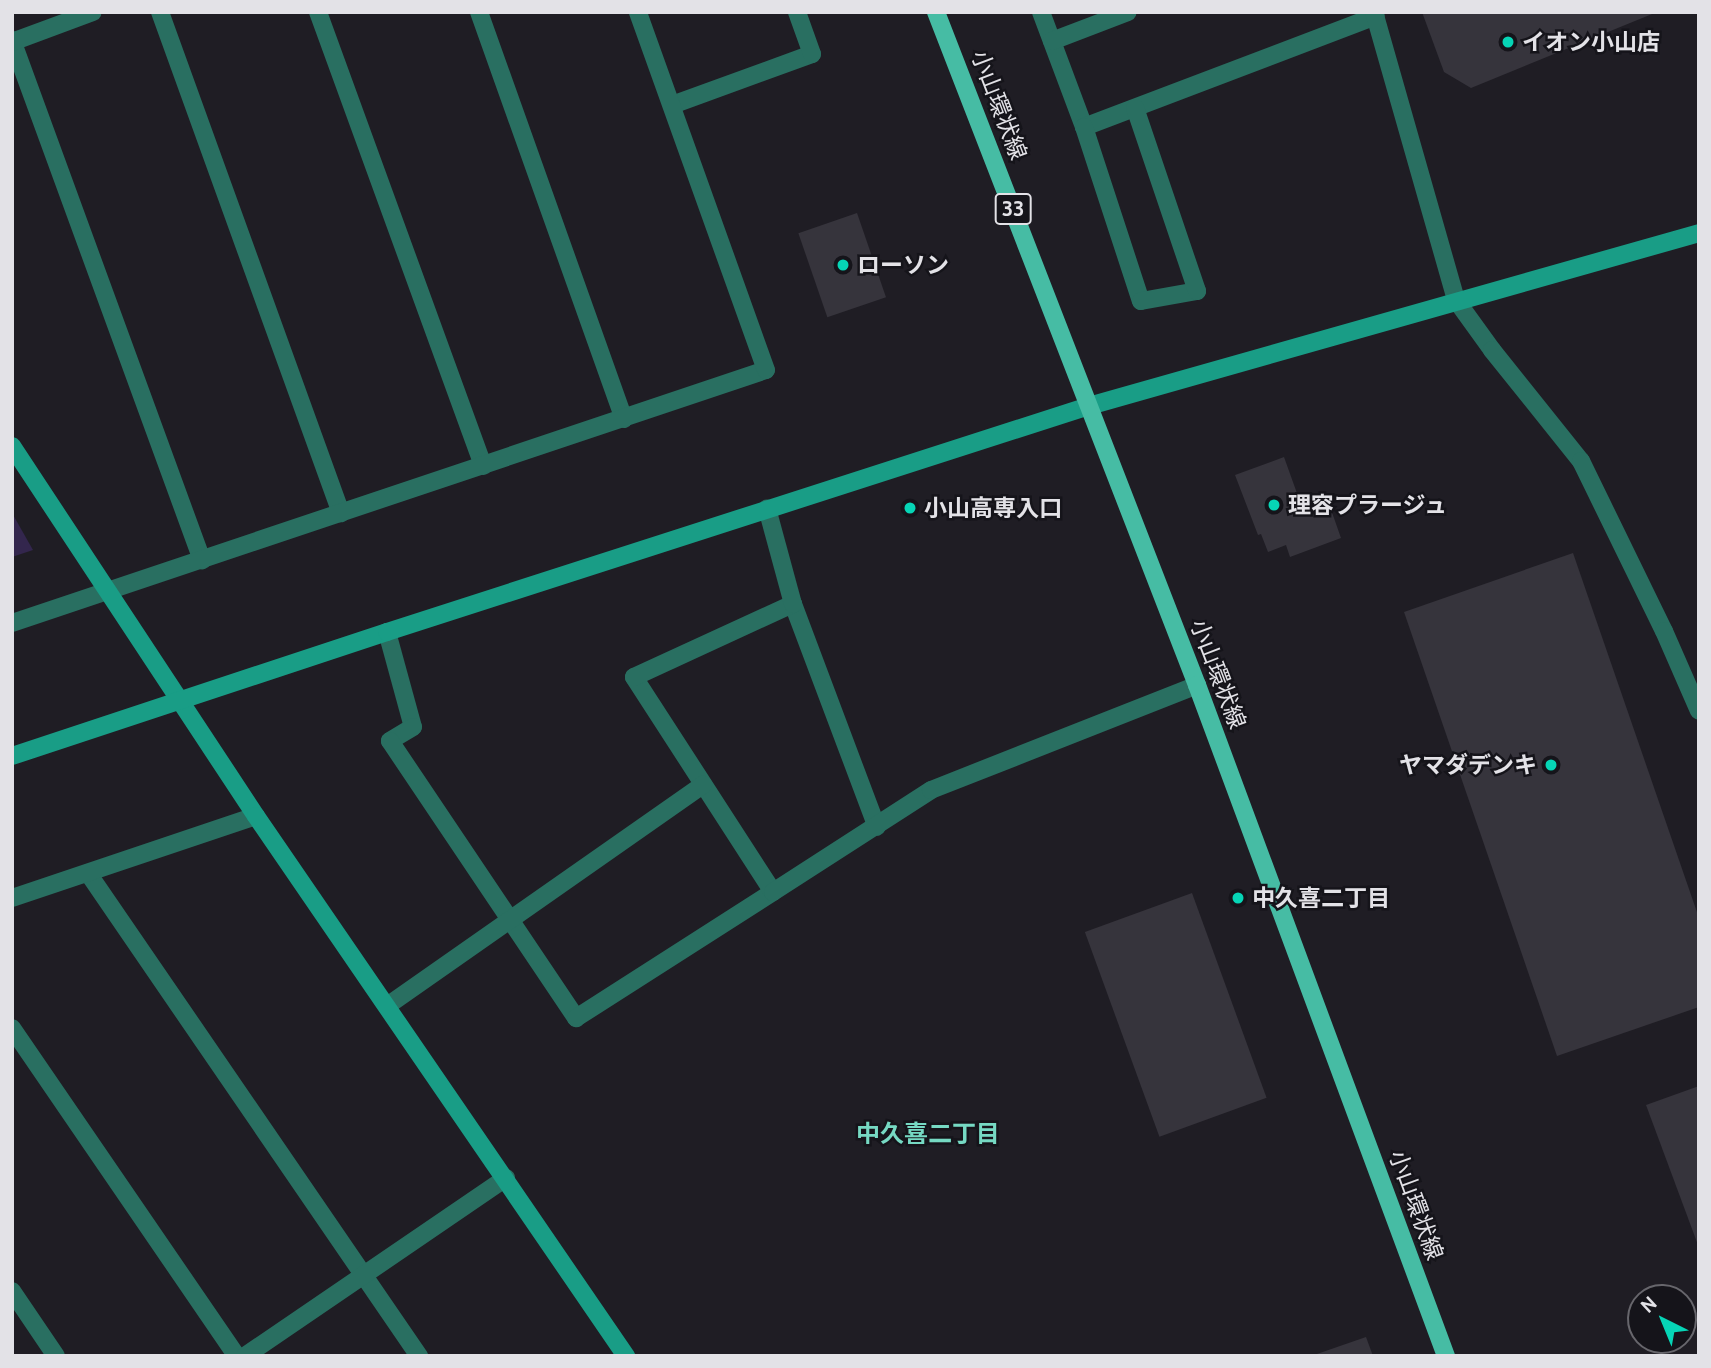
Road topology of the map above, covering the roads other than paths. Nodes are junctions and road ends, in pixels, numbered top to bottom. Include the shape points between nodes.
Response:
1 (93, 12) edge
2 (159, 12) edge
3 (318, 12) edge
4 (479, 12) edge
5 (638, 12) edge
6 (797, 12) edge
7 (936, 12) edge
8 (1041, 12) edge
9 (1128, 12) edge
10 (1375, 14) edge
11 (12, 41) edge
12 (1052, 41) junction
13 (672, 106) junction
14 (1135, 108) junction
15 (1084, 127) junction
16 (1699, 233) edge
17 (1456, 300) junction
18 (1089, 406) junction
19 (624, 419) junction
20 (12, 446) edge
21 (483, 466) junction
22 (767, 508) junction
23 (341, 513) junction
24 (202, 560) junction
25 (106, 592) junction
26 (793, 604) junction
27 (12, 623) edge
28 (387, 632) junction
29 (1197, 685) junction
30 (181, 699) junction
31 (1699, 711) edge
32 (12, 756) edge
33 (703, 785) junction
34 (256, 816) junction
35 (877, 827) junction
36 (88, 873) junction
37 (773, 892) junction
38 (12, 898) edge
39 (510, 921) junction
40 (387, 1006) junction
41 (12, 1028) edge
42 (506, 1178) junction
43 (364, 1275) junction
44 (12, 1291) edge
45 (55, 1356) edge
46 (237, 1356) edge
47 (244, 1356) edge
48 (419, 1356) edge
49 (626, 1356) edge
50 (1446, 1356) edge

1 - 11 street
2 - 23 street
3 - 21 street
4 - 19 street
5 - 13 street
6 - 13 street via 811,54
7 - 18 main road, 小山環状線 / 33
8 - 12 street
9 - 12 street
10 - 14 street
10 - 17 street
11 - 24 street
12 - 15 street
13 - 19 street via 766,370
14 - 15 street
14 - 15 street via 1197,291 1141,301
16 - 17 street
17 - 18 street
17 - 31 street via 1581,461
18 - 22 street
18 - 29 main road, 小山環状線 / 33
19 - 21 street
20 - 25 street
21 - 23 street
22 - 26 street
22 - 28 street
23 - 24 street
24 - 25 street
25 - 27 street
25 - 30 street
26 - 33 street via 634,677
26 - 35 street
28 - 30 street
28 - 39 street via 413,727 390,741
29 - 35 street via 931,790
29 - 50 main road, 小山環状線 / 33
30 - 32 street
30 - 34 street
33 - 37 street
33 - 39 street
34 - 36 street
34 - 40 street
35 - 37 street
36 - 38 street
36 - 43 street
37 - 39 street via 576,1018
39 - 40 street
40 - 42 street
41 - 46 street
42 - 43 street
42 - 49 street
43 - 47 street
43 - 48 street
44 - 45 street

